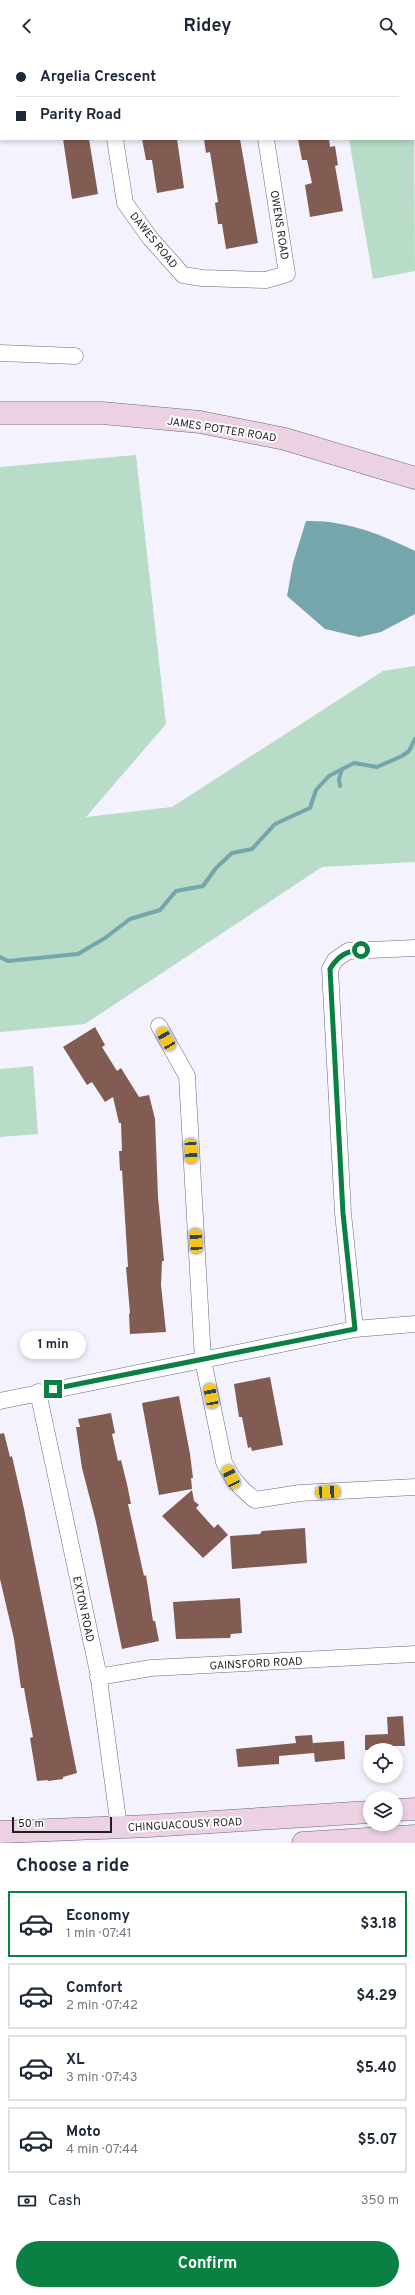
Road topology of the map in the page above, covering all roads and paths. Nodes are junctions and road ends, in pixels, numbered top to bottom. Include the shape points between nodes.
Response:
1 (115, 140) edge
2 (266, 140) edge
3 (202, 278) joint
4 (0, 353) edge
5 (75, 356) dead end
6 (0, 413) edge
7 (415, 478) edge
8 (415, 948) edge
9 (158, 1026) dead end
10 (415, 1324) edge
11 (355, 1329) junction
12 (203, 1360) junction
13 (38, 1392) junction
14 (0, 1401) edge
15 (415, 1487) edge
16 (415, 1654) edge
17 (98, 1677) junction
18 (415, 1809) edge
19 (403, 1810) edge
20 (363, 1813) edge
21 (0, 1832) edge
22 (120, 1835) edge
23 (415, 1836) edge
24 (303, 1843) edge

1 - 3 street, DAWES ROAD via 125,203 150,238 183,275
2 - 3 street, OWENS ROAD via 287,274 266,280
4 - 5 street
6 - 7 main road, JAMES POTTER ROAD via 102,413 200,422 285,439
8 - 11 street via 348,951 335,960 330,969 343,1213
9 - 12 street via 187,1076
10 - 11 street
11 - 12 street
12 - 13 street
12 - 15 street via 224,1462 231,1477 255,1500 300,1493
13 - 14 street
13 - 17 street, EXTON ROAD
16 - 17 street, GAINSFORD ROAD via 151,1668
17 - 22 street, EXTON ROAD
18 - 19 main road
20 - 22 main road, CHINGUACOUSY ROAD
21 - 22 main road, CHINGUACOUSY ROAD
23 - 24 main road

